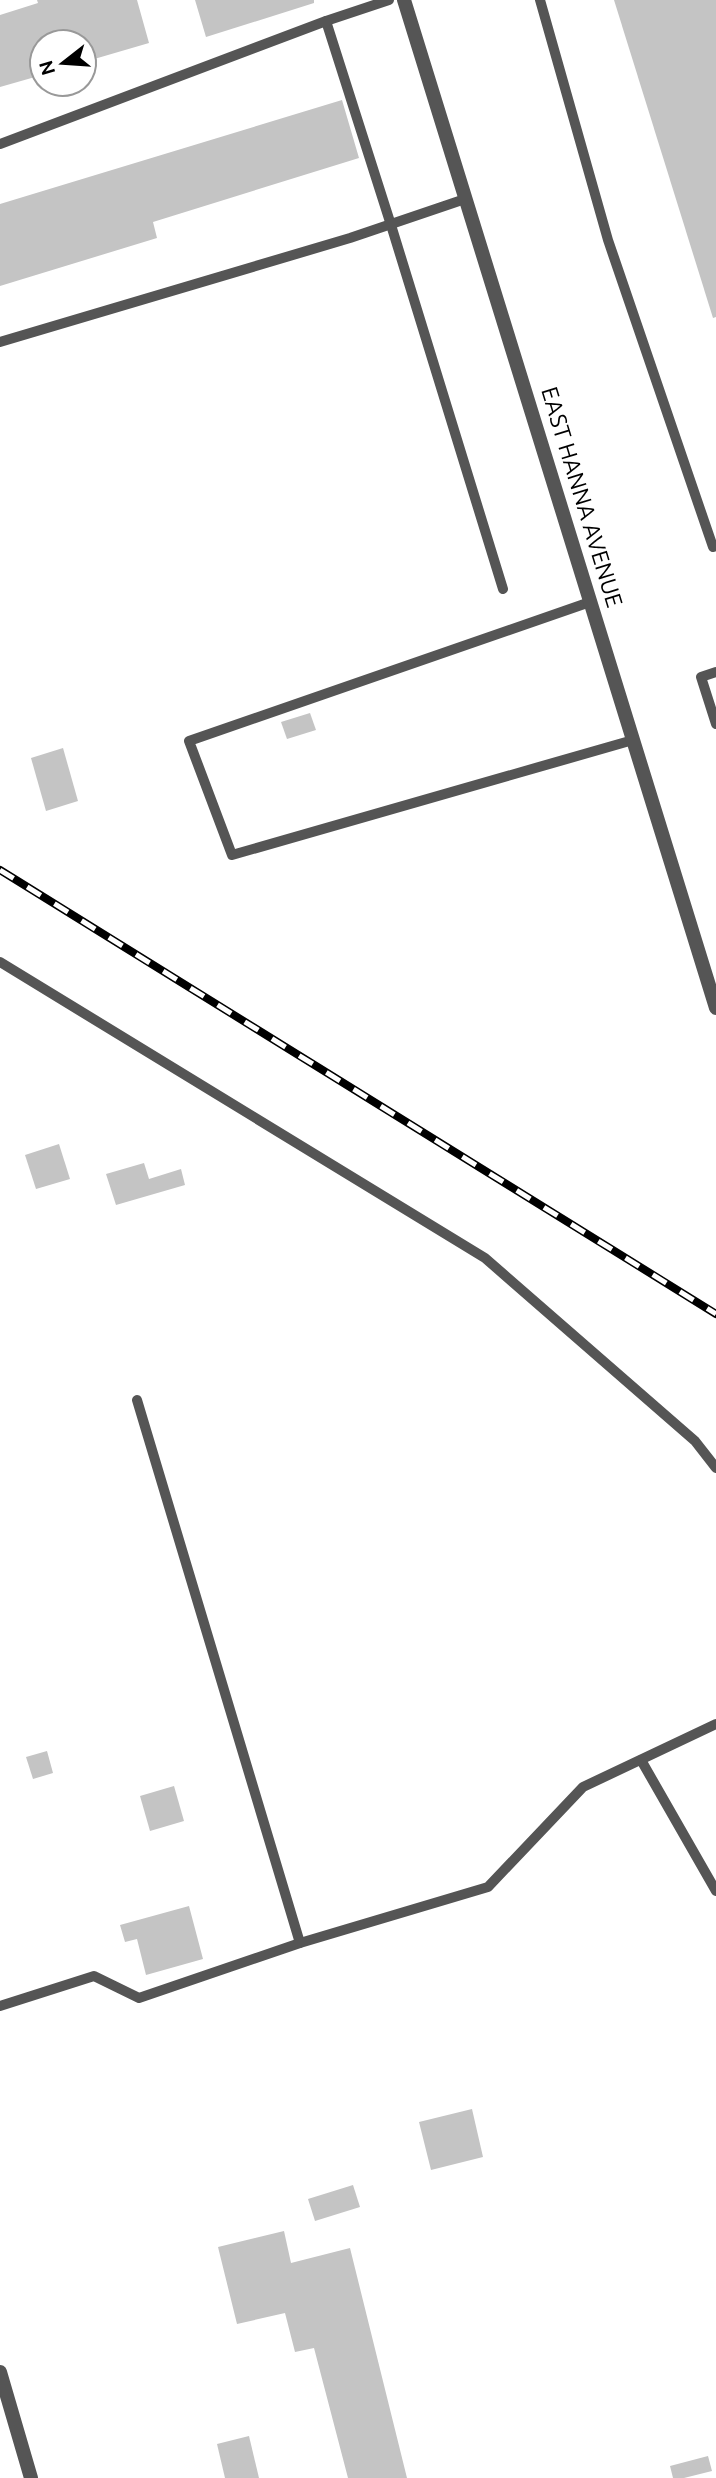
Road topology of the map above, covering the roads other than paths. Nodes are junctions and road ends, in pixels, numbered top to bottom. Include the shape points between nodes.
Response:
1 (389, 0) edge
2 (404, 0) edge
3 (540, 0) edge
4 (326, 20) junction
5 (0, 145) edge
6 (466, 199) junction
7 (391, 225) junction
8 (0, 342) edge
9 (716, 546) edge
10 (503, 589) dead end
11 (590, 602) junction
12 (716, 672) edge
13 (716, 724) edge
14 (633, 740) junction
15 (0, 962) edge
16 (716, 1009) edge
17 (137, 1400) dead end
18 (716, 1468) edge
19 (716, 1724) edge
20 (641, 1760) junction
21 (716, 1891) edge
22 (300, 1943) junction
23 (0, 2006) edge
24 (0, 2372) edge
25 (31, 2478) edge

1 - 4 lane
2 - 6 street, EAST HANNA AVENUE
3 - 9 lane via 608,240
4 - 5 lane
4 - 7 lane
6 - 7 lane
6 - 11 street, EAST HANNA AVENUE
7 - 8 lane
7 - 10 lane
11 - 14 street, EAST HANNA AVENUE
11 - 14 lane via 188,741 232,855
12 - 13 lane via 701,677
14 - 16 street, EAST HANNA AVENUE
15 - 18 lane via 485,1258 695,1441
17 - 22 lane
19 - 20 lane
20 - 21 lane
20 - 22 lane via 583,1787 488,1887
22 - 23 lane via 139,1998 94,1976
24 - 25 street

